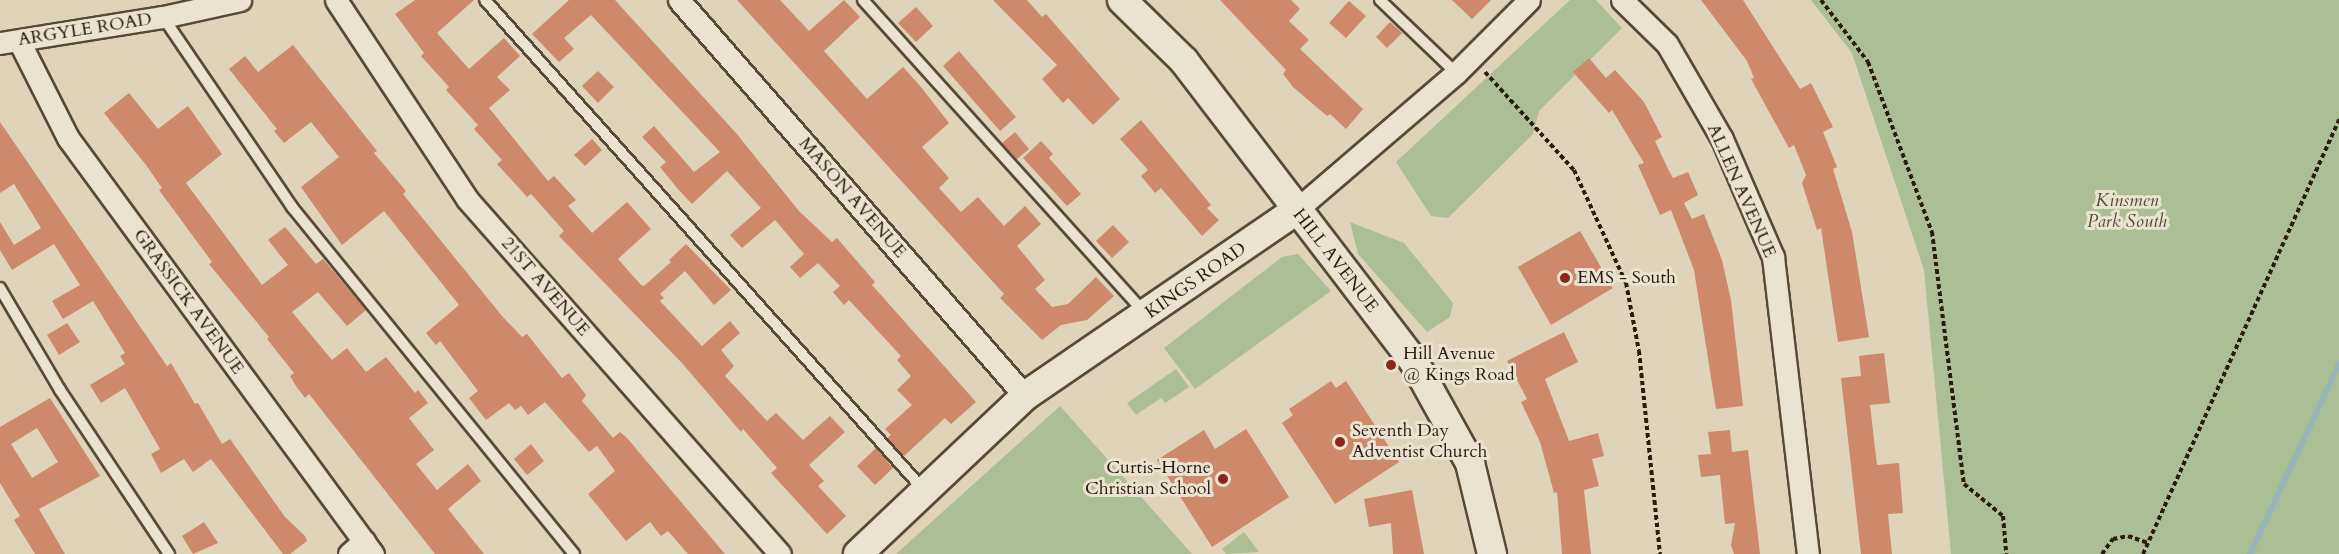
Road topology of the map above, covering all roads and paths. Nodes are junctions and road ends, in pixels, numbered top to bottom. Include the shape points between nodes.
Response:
1 (240, 0) edge
2 (336, 0) edge
3 (485, 0) edge
4 (679, 0) edge
5 (863, 0) edge
6 (1122, 0) edge
7 (1380, 0) edge
8 (1529, 0) edge
9 (1622, 0) edge
10 (1821, 0) edge
11 (200, 5) edge
12 (163, 17) junction
13 (10, 42) edge
14 (1472, 57) junction
15 (1456, 73) junction
16 (2339, 119) edge
17 (1295, 211) junction
18 (0, 288) edge
19 (1147, 316) junction
20 (1025, 396) junction
21 (926, 493) junction
22 (2148, 543) junction
23 (362, 550) edge
24 (169, 554) edge
25 (574, 554) edge
26 (780, 554) edge
27 (858, 554) edge
28 (1492, 554) edge
29 (1660, 554) edge
30 (1808, 554) edge
31 (2006, 554) edge
32 (2102, 554) edge
33 (2143, 554) edge

1 - 11 street, ARGYLE ROAD
2 - 26 street, 21ST AVENUE via 466,199
3 - 21 lane
4 - 20 street, MASON AVENUE
5 - 19 lane
6 - 17 street, HILL AVENUE via 1184,61
7 - 15 lane
8 - 14 street, KINGS ROAD
9 - 30 street, ALLEN AVENUE via 1666,44 1722,139 1773,257
10 - 31 path via 1868,62 1932,232 1964,484 2003,516
11 - 12 street, ARGYLE ROAD
12 - 13 street, ARGYLE ROAD
12 - 25 lane via 292,207
13 - 23 street, GRASSICK AVENUE via 68,138
14 - 15 street, KINGS ROAD
14 - 29 path via 1574,170 1626,283 1639,351
15 - 17 street, KINGS ROAD
16 - 22 path
17 - 19 street, KINGS ROAD
17 - 28 street, HILL AVENUE via 1413,360 1470,463
18 - 24 lane via 60,390
19 - 20 street, KINGS ROAD
20 - 21 street, KINGS ROAD
21 - 27 street, KINGS ROAD
22 - 32 path via 2113,539
22 - 33 path

